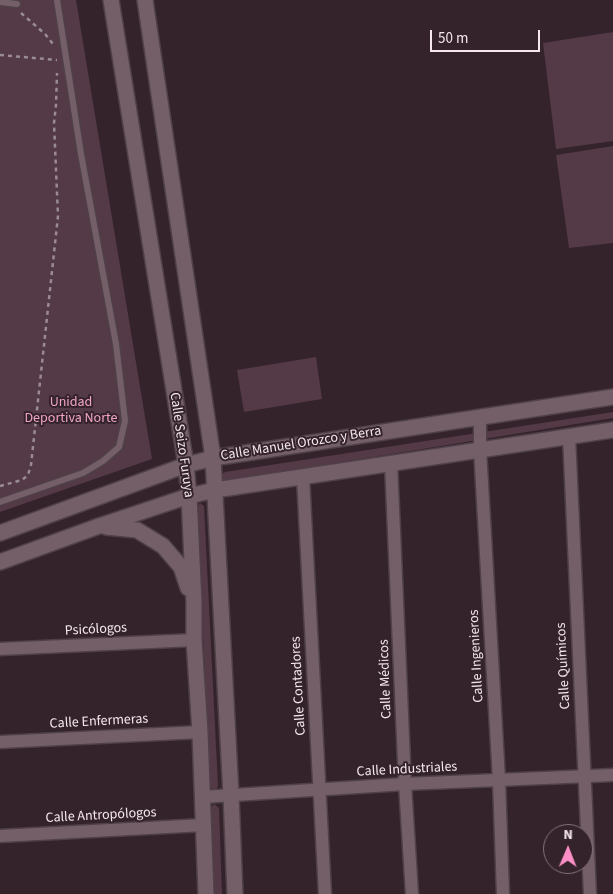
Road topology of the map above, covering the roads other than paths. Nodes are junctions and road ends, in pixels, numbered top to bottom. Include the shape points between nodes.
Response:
1 (57, 0) edge
2 (111, 0) edge
3 (145, 0) edge
4 (0, 2) edge
5 (17, 4) road end
6 (613, 397) edge
7 (480, 417) junction
8 (613, 430) edge
9 (569, 436) junction
10 (480, 449) junction
11 (213, 458) junction
12 (392, 463) junction
13 (186, 465) junction
14 (303, 477) junction
15 (215, 490) junction
16 (189, 496) junction
17 (0, 502) edge
18 (99, 526) junction
19 (0, 533) edge
20 (0, 562) edge
21 (194, 603) junction
22 (194, 640) junction
23 (0, 649) edge
24 (200, 732) junction
25 (0, 742) edge
26 (613, 775) edge
27 (585, 776) junction
28 (499, 780) junction
29 (405, 784) junction
30 (320, 790) junction
31 (231, 795) junction
32 (203, 796) junction
33 (204, 826) junction
34 (0, 836) edge
35 (206, 894) edge
36 (235, 894) edge
37 (325, 894) edge
38 (412, 894) edge
39 (503, 894) edge
40 (590, 894) edge

1 - 17 lane via 116,344 125,421 119,447 97,465 84,473
2 - 13 street, Calle Seizo Furuya
3 - 11 street, Calle Seizo Furuya
4 - 5 lane
6 - 7 street, Calle Manuel Orozco y Berra
7 - 10 street, Calle Ingenieros
7 - 11 street, Calle Manuel Orozco y Berra
8 - 9 street
9 - 10 street
9 - 27 street, Calle Químicos
10 - 12 street
10 - 28 street, Calle Ingenieros
11 - 13 street, Calle Manuel Orozco y Berra
11 - 15 street, Calle Seizo Furuya
12 - 14 street
12 - 29 street, Calle Médicos
13 - 16 street, Calle Seizo Furuya
13 - 19 street, Calle Manuel Orozco y Berra
14 - 15 street
14 - 30 street, Calle Contadores
15 - 16 street
15 - 31 street, Calle Seizo Furuya
16 - 18 street
16 - 21 street, Calle Seizo Furuya
18 - 20 street
18 - 21 street via 137,530 163,546 181,567
21 - 22 street, Calle Seizo Furuya
22 - 23 street, Psicólogos
22 - 24 street, Calle Seizo Furuya
24 - 25 street, Calle Enfermeras
24 - 32 street, Calle Seizo Furuya
26 - 27 street, Calle Industriales
27 - 28 street, Calle Industriales
27 - 40 street, Calle Químicos
28 - 29 street, Calle Industriales
28 - 39 street, Calle Ingenieros
29 - 30 street, Calle Industriales
29 - 38 street, Calle Médicos
30 - 31 street, Calle Industriales
30 - 37 street, Calle Contadores
31 - 32 street, Calle Industriales
31 - 36 street, Calle Seizo Furuya
32 - 33 street, Calle Seizo Furuya
33 - 34 street, Calle Antropólogos
33 - 35 street, Calle Seizo Furuya

